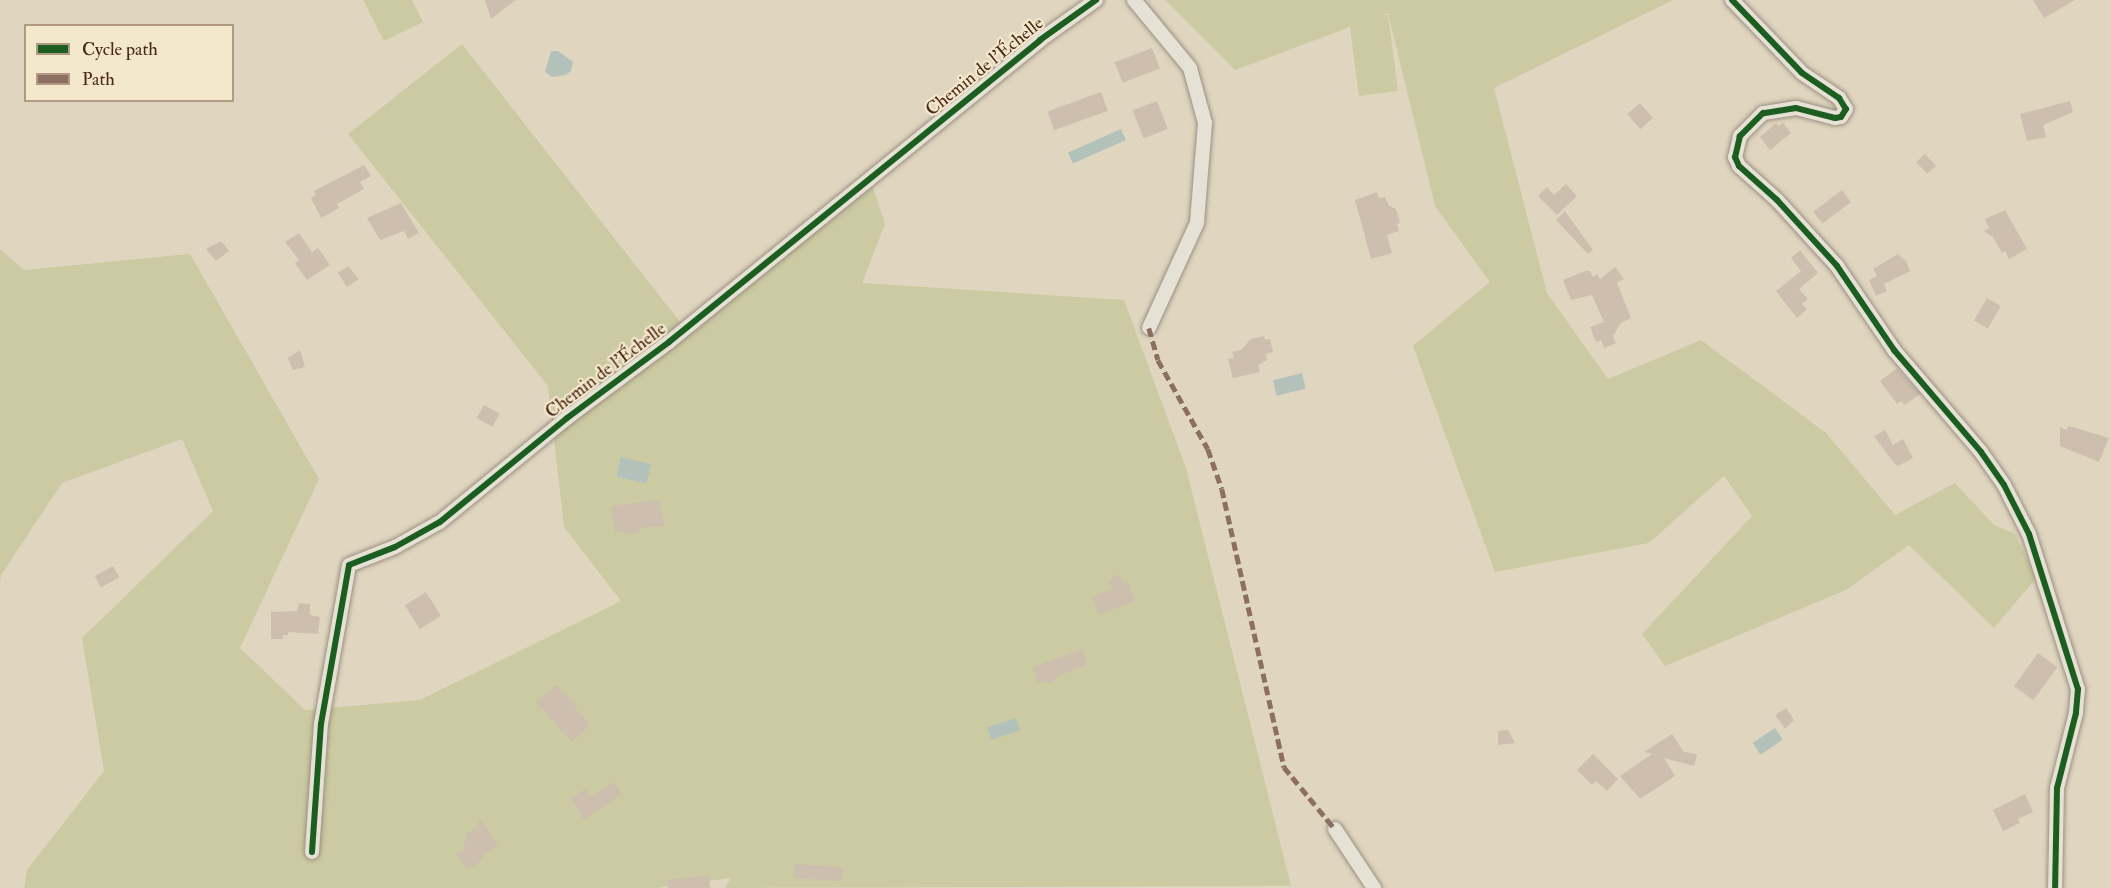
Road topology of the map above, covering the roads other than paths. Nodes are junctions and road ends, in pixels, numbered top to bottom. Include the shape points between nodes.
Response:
1 (1096, 0) edge
2 (1134, 0) edge
3 (1732, 0) edge
4 (1149, 328) dead end
5 (1335, 830) dead end
6 (312, 852) dead end
7 (1374, 888) edge
8 (2055, 888) edge

1 - 6 street, Chemin de l’Échelle via 1040,40 669,342 567,418 440,522 349,566 321,724
2 - 4 street via 1190,68 1205,123 1197,223
3 - 8 street via 1802,73 1839,98 1846,109 1841,117 1835,118 1796,108 1763,113 1740,136 1735,157 1739,166 1777,200 1837,266 1894,350 1981,452 2004,485 2029,534 2078,689 2076,713 2057,788
5 - 7 street

